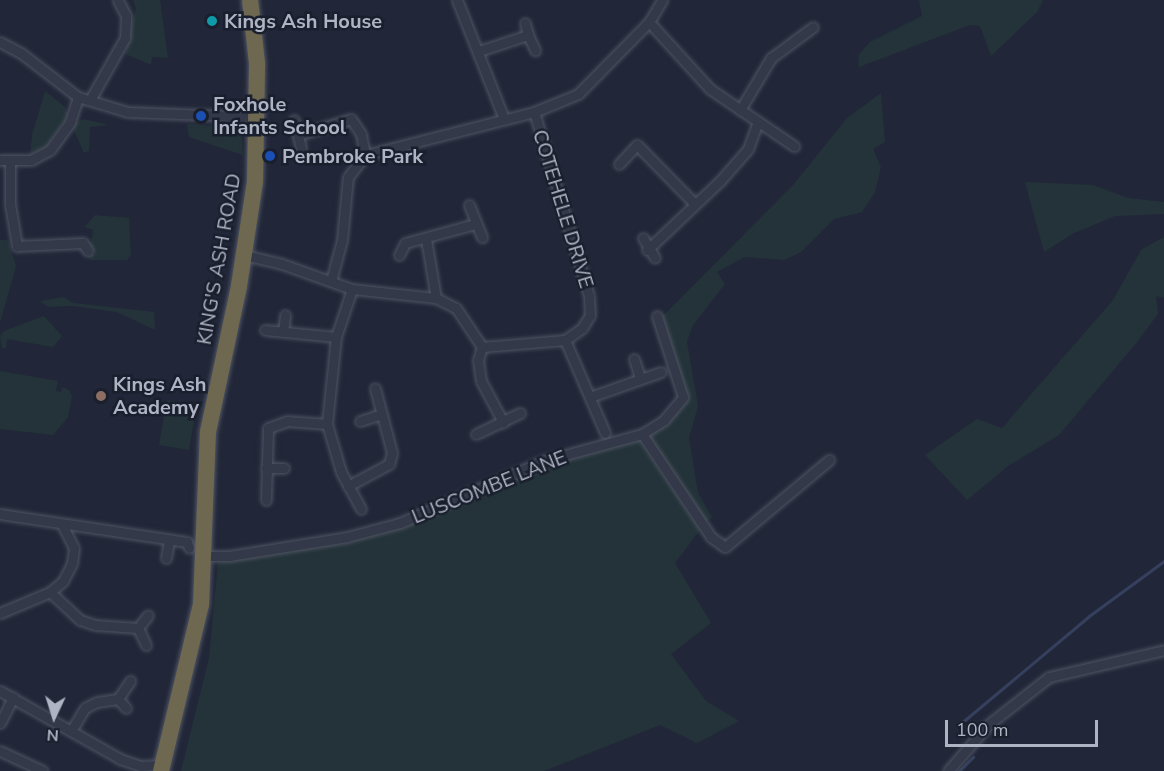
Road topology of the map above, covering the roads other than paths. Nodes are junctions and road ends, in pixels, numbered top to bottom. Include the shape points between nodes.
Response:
1 (118, 0) edge
2 (250, 0) edge
3 (457, 0) edge
4 (662, 0) edge
5 (650, 22) junction
6 (525, 23) dead end
7 (813, 27) dead end
8 (528, 35) junction
9 (0, 42) edge
10 (535, 50) dead end
11 (480, 51) junction
12 (78, 97) junction
13 (90, 100) junction
14 (740, 110) junction
15 (534, 112) junction
16 (258, 117) junction
17 (504, 119) junction
18 (294, 120) dead end
19 (758, 122) junction
20 (298, 135) junction
21 (794, 146) dead end
22 (301, 148) dead end
23 (365, 155) junction
24 (5, 160) edge
25 (619, 164) dead end
26 (693, 202) junction
27 (469, 205) dead end
28 (475, 224) junction
29 (482, 237) dead end
30 (643, 238) dead end
31 (426, 239) junction
32 (85, 243) dead end
33 (647, 250) junction
34 (244, 255) junction
35 (399, 255) dead end
36 (655, 258) dead end
37 (332, 281) junction
38 (352, 289) junction
39 (436, 298) junction
40 (285, 315) dead end
41 (657, 316) dead end
42 (265, 330) dead end
43 (283, 332) junction
44 (336, 337) junction
45 (565, 340) junction
46 (482, 347) junction
47 (634, 358) dead end
48 (661, 372) dead end
49 (640, 378) junction
50 (375, 388) dead end
51 (590, 397) junction
52 (520, 413) dead end
53 (381, 414) junction
54 (360, 421) dead end
55 (502, 422) junction
56 (327, 424) junction
57 (605, 433) dead end
58 (476, 434) dead end
59 (642, 434) junction
60 (829, 460) dead end
61 (266, 468) junction
62 (284, 468) dead end
63 (348, 486) junction
64 (266, 500) dead end
65 (361, 509) dead end
66 (0, 514) edge
67 (62, 524) junction
68 (169, 540) junction
69 (197, 552) junction
70 (166, 558) dead end
71 (50, 592) junction
72 (0, 613) edge
73 (148, 615) dead end
74 (138, 628) junction
75 (146, 645) dead end
76 (1164, 650) edge
77 (130, 681) dead end
78 (0, 691) edge
79 (13, 697) junction
80 (118, 699) junction
81 (126, 708) dead end
82 (0, 723) edge
83 (71, 731) junction
84 (0, 751) edge
85 (162, 768) edge
86 (43, 771) edge
87 (948, 771) edge

1 - 13 street via 126,16 125,38
2 - 16 highway, KING'S ASH ROAD
3 - 11 street
4 - 5 street
5 - 14 street via 710,89
5 - 15 street via 578,94
6 - 8 street
7 - 14 street via 771,58
8 - 10 street
8 - 11 street
9 - 12 street via 21,53
11 - 17 street
12 - 13 street
12 - 24 street via 69,122 50,150 31,160
13 - 16 street via 147,115
14 - 19 street
15 - 17 street
15 - 45 street, COTEHELE DRIVE via 589,296 590,315 582,328
16 - 34 highway, KING'S ASH ROAD
17 - 23 street
18 - 20 street
19 - 21 street
19 - 26 street via 748,149 720,181
20 - 22 street
20 - 23 street via 351,119 361,134
23 - 37 street via 348,177 342,240
24 - 32 street via 17,246
25 - 26 street via 637,145
26 - 33 street
27 - 28 street
28 - 29 street
28 - 31 street
30 - 33 street
31 - 35 street via 405,243
31 - 39 street
33 - 36 street
34 - 37 street
34 - 69 highway, KING'S ASH ROAD via 208,432
37 - 38 street
38 - 39 street
38 - 44 street
39 - 46 street via 456,308
40 - 43 street
41 - 59 street, LUSCOMBE LANE via 683,397 664,420
42 - 43 street
43 - 44 street
44 - 56 street
45 - 46 street
45 - 51 street
46 - 55 street via 478,360 481,381
47 - 49 street
48 - 49 street
49 - 51 street
50 - 53 street
51 - 57 street
52 - 55 street
53 - 54 street
53 - 63 street via 392,453 389,464
55 - 58 street
56 - 61 street via 287,422 268,428
56 - 63 street
59 - 60 street via 711,537 725,548
59 - 69 street, LUSCOMBE LANE via 543,461 400,523 324,541 229,556
61 - 62 street
61 - 64 street
63 - 65 street
66 - 67 street
67 - 68 street
67 - 71 street via 74,548 72,563
68 - 69 street via 187,542
68 - 70 street
69 - 85 highway, KING'S ASH ROAD via 196,632
71 - 72 street
71 - 74 street via 80,620
73 - 74 street
74 - 75 street
76 - 87 street via 1049,677 988,724
77 - 80 street
78 - 79 street
79 - 82 street
79 - 83 street
80 - 81 street
80 - 83 street via 85,708
83 - 85 street via 120,759
84 - 86 street

